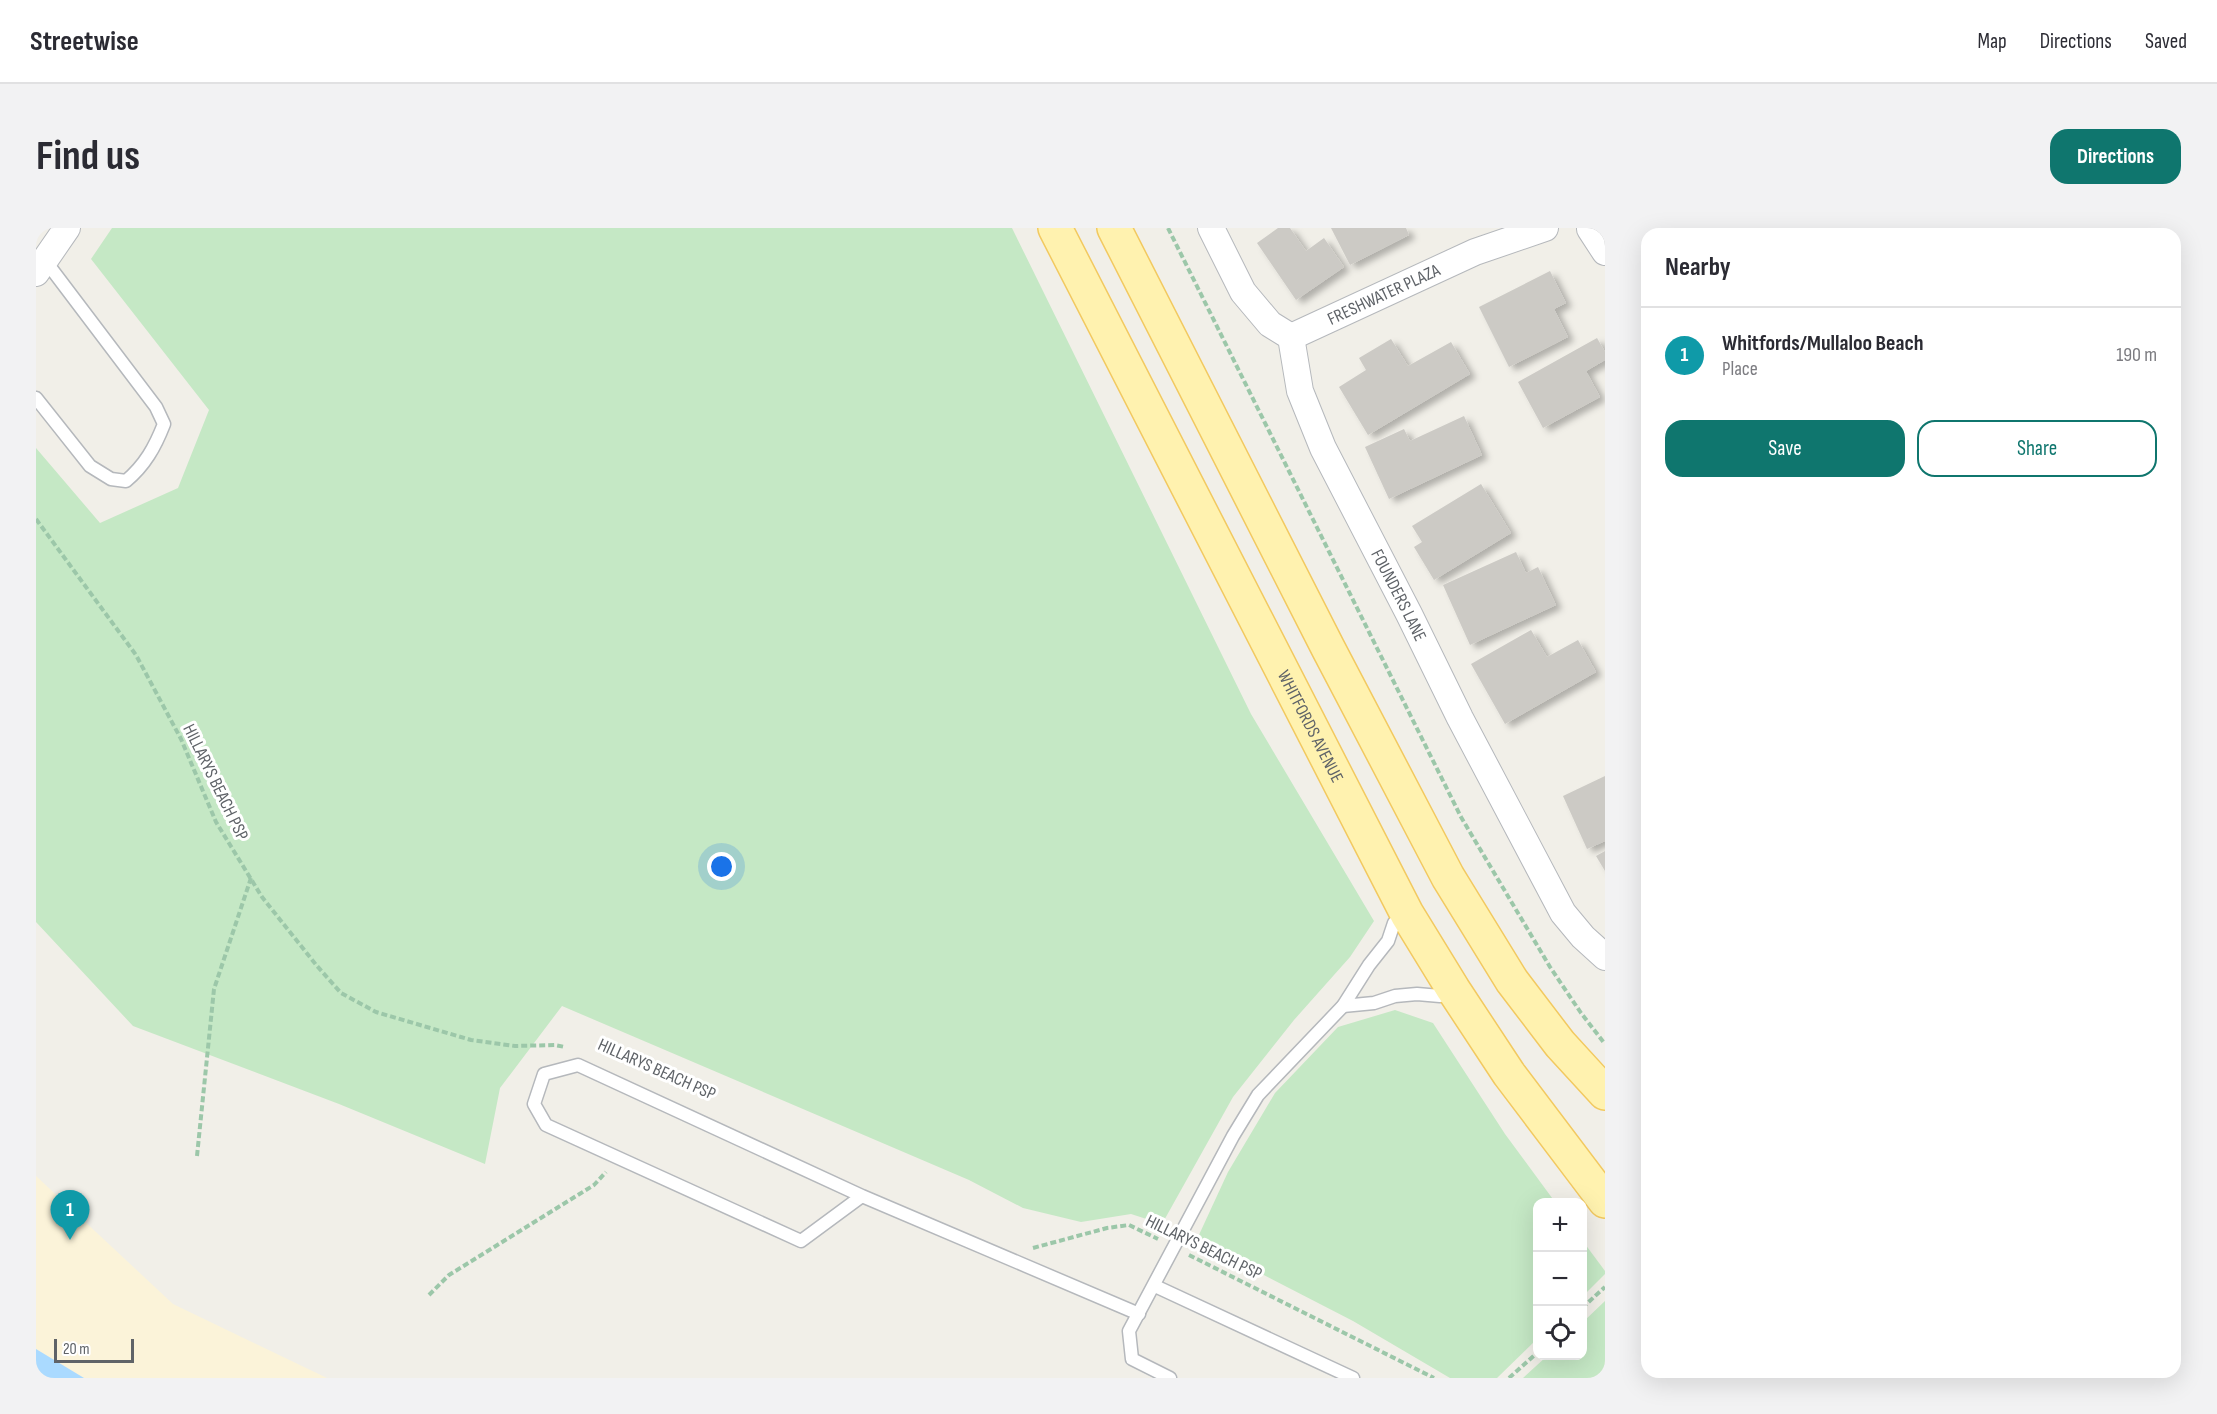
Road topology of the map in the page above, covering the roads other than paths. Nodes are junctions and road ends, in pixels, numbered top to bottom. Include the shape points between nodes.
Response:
1 (67, 228) edge
2 (1055, 228) edge
3 (1114, 228) edge
4 (1211, 228) edge
5 (1510, 228) edge
6 (1545, 228) edge
7 (1590, 228) edge
8 (1475, 252) junction
9 (1605, 252) edge
10 (40, 266) edge
11 (1291, 337) junction
12 (36, 398) edge
13 (1407, 914) junction
14 (1605, 957) edge
15 (1453, 989) junction
16 (1343, 1006) junction
17 (1605, 1094) edge
18 (862, 1196) junction
19 (1605, 1201) edge
20 (1155, 1286) junction
21 (1139, 1314) junction
22 (1321, 1364) junction
23 (1170, 1378) edge
24 (1323, 1378) edge
25 (1353, 1378) edge

1 - 10 street
2 - 13 main road, WHITFORDS AVENUE
3 - 17 main road via 1448,877 1512,981
4 - 11 street via 1243,292 1270,324
5 - 8 street, FRESHWATER PLAZA
6 - 8 street, FRESHWATER PLAZA
7 - 9 street
8 - 11 street, FRESHWATER PLAZA
10 - 12 lane via 156,407 164,424 155,447 138,470 126,481 111,479 90,466
11 - 14 street, FOUNDERS LANE via 1300,391 1323,448 1563,913
13 - 15 main road, WHITFORDS AVENUE
13 - 16 lane via 1394,923 1389,941
15 - 16 lane via 1440,996 1395,996
15 - 19 main road, WHITFORDS AVENUE via 1509,1074
16 - 20 lane via 1258,1095
18 - 18 lane via 801,1241 546,1125 534,1104 544,1074 578,1065
18 - 21 lane
20 - 21 lane
20 - 22 lane
21 - 23 lane via 1130,1331 1132,1359
22 - 24 lane
22 - 25 lane

